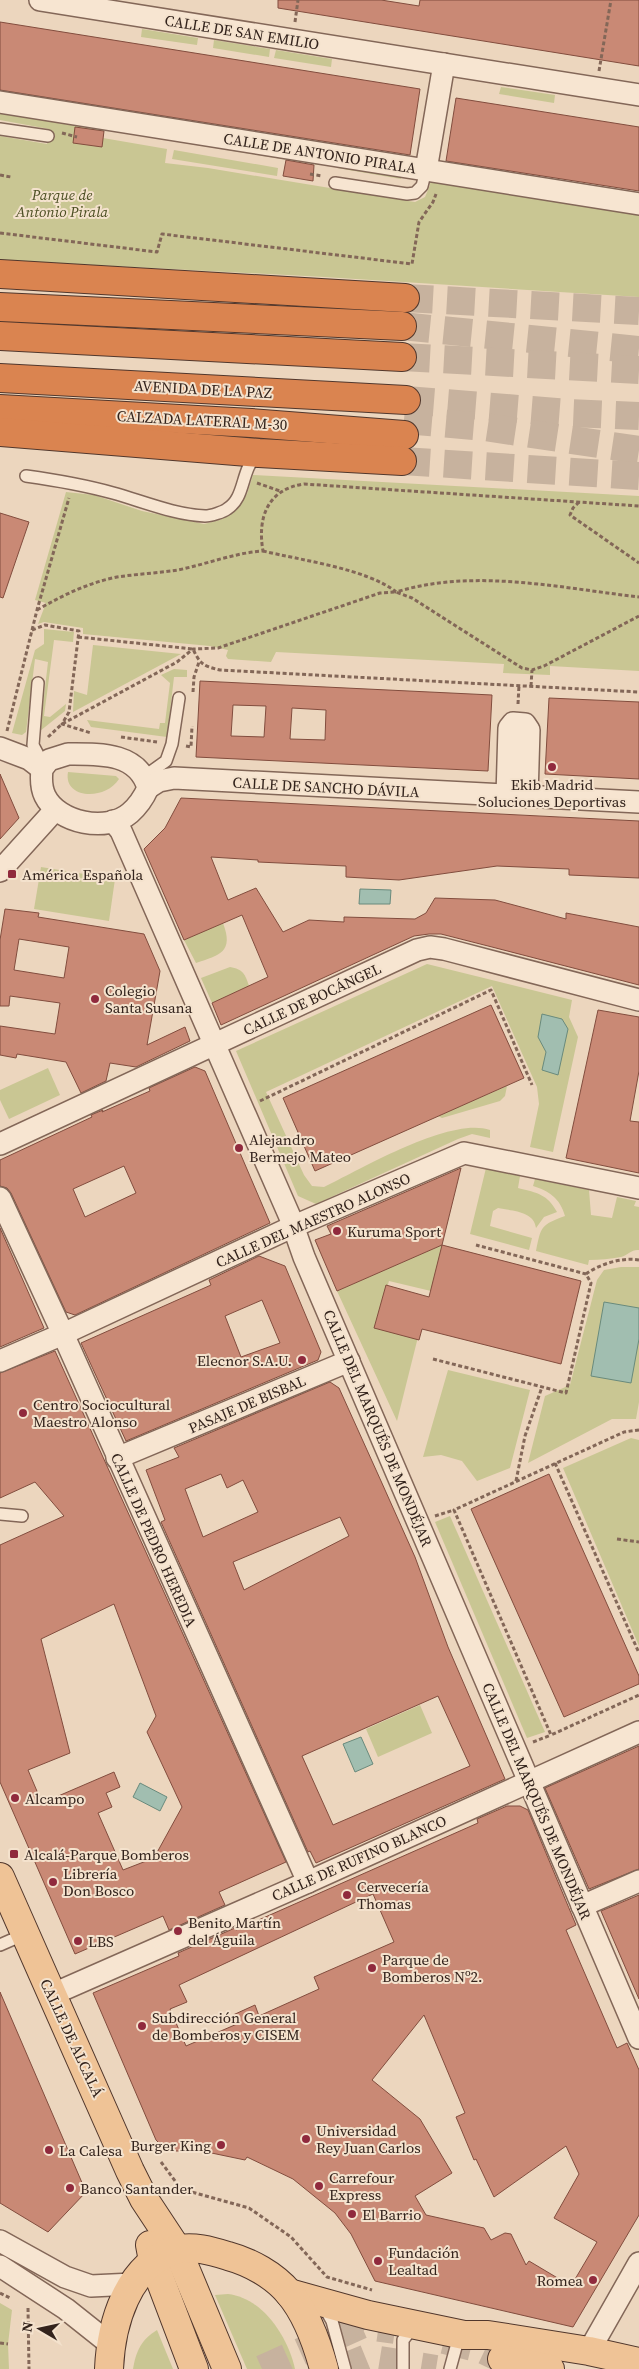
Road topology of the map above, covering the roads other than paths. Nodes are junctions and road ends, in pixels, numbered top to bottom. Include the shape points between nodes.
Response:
1 (40, 0) edge
2 (444, 64) junction
3 (639, 95) edge
4 (0, 102) edge
5 (0, 129) edge
6 (48, 136) dead end
7 (426, 170) junction
8 (335, 183) dead end
9 (639, 204) edge
10 (0, 274) edge
11 (405, 298) tunnel mouth
12 (0, 307) edge
13 (402, 326) tunnel mouth
14 (0, 336) edge
15 (402, 357) tunnel mouth
16 (0, 378) edge
17 (0, 409) edge
18 (404, 429) junction
19 (0, 432) edge
20 (259, 452) junction
21 (26, 476) dead end
22 (38, 683) dead end
23 (179, 698) dead end
24 (3, 742) edge
25 (43, 767) junction
26 (146, 782) junction
27 (639, 802) edge
28 (55, 810) junction
29 (113, 821) junction
30 (0, 871) edge
31 (639, 1000) edge
32 (213, 1045) junction
33 (0, 1144) edge
34 (639, 1188) edge
35 (0, 1198) edge
36 (292, 1227) junction
37 (63, 1334) junction
38 (349, 1361) junction
39 (0, 1362) edge
40 (117, 1458) junction
41 (0, 1514) edge
42 (22, 1516) dead end
43 (639, 1732) edge
44 (528, 1782) junction
45 (0, 1878) edge
46 (639, 1881) edge
47 (308, 1882) junction
48 (582, 1906) junction
49 (25, 1934) junction
50 (0, 1945) edge
51 (51, 1994) junction
52 (639, 2038) edge
53 (0, 2241) edge
54 (165, 2255) junction
55 (639, 2263) edge
56 (0, 2266) edge
57 (133, 2284) junction
58 (289, 2293) junction
59 (320, 2301) junction
60 (415, 2325) junction
61 (464, 2335) junction
62 (589, 2351) junction
63 (109, 2357) edge
64 (502, 2359) tunnel mouth
65 (639, 2362) edge
66 (194, 2369) edge
67 (227, 2369) edge
68 (324, 2369) edge
69 (345, 2369) edge
70 (402, 2369) edge
71 (450, 2369) edge
72 (550, 2369) edge

1 - 2 street, CALLE DE SAN EMILIO
2 - 3 street, CALLE DE SAN EMILIO
2 - 7 street
4 - 7 street, CALLE DE ANTONIO PIRALA
5 - 6 lane
7 - 8 lane via 422,186 415,193
7 - 9 street, CALLE DE ANTONIO PIRALA
10 - 11 highway
12 - 13 highway
14 - 15 highway
16 - 18 highway, AVENIDA DE LA PAZ via 244,391
17 - 18 highway, CALZADA LATERAL M-30
18 - 20 highway
19 - 20 highway
20 - 21 lane via 243,477 240,497 227,510 207,516 148,504 74,483
22 - 25 lane via 33,745
23 - 26 lane via 166,761
24 - 25 street
25 - 26 street via 58,756 96,754 125,760 138,768
25 - 28 street via 44,795
26 - 27 street, CALLE DE SANCHO DÁVILA via 174,778
26 - 29 street via 143,798 129,814
28 - 29 street via 84,822
28 - 30 street
29 - 32 street, CALLE DEL MARQUÉS DE MONDÉJAR via 121,831
31 - 32 street, CALLE DE BOCÁNGEL via 430,947 417,950
32 - 33 street, CALLE DE BOCÁNGEL
32 - 36 street, CALLE DEL MARQUÉS DE MONDÉJAR
34 - 36 street, CALLE DEL MAESTRO ALONSO via 464,1153
35 - 37 street, CALLE DE PEDRO HEREDIA
36 - 37 street, CALLE DEL MAESTRO ALONSO
36 - 38 street, CALLE DEL MARQUÉS DE MONDÉJAR
37 - 39 street, CALLE DEL MAESTRO ALONSO
37 - 40 street, CALLE DE PEDRO HEREDIA
38 - 40 street, PASAJE DE BISBAL
38 - 44 street, CALLE DEL MARQUÉS DE MONDÉJAR
40 - 47 street, CALLE DE PEDRO HEREDIA
41 - 42 lane
43 - 44 street, CALLE DE RUFINO BLANCO
44 - 47 street, CALLE DE RUFINO BLANCO
44 - 48 street, CALLE DEL MARQUÉS DE MONDÉJAR
45 - 49 main road, CALLE DE ALCALÁ
46 - 48 street
47 - 51 street, CALLE DE RUFINO BLANCO
48 - 52 street, CALLE DEL MARQUÉS DE MONDÉJAR
49 - 50 lane
49 - 51 main road, CALLE DE ALCALÁ
51 - 54 main road, CALLE DE ALCALÁ via 144,2199
53 - 57 street via 65,2277 91,2286
54 - 57 main road
54 - 58 main road via 208,2249 242,2260
54 - 66 main road, CALLE DE ALCALÁ
54 - 67 main road, CALLE DE ALCALÁ
55 - 62 street
56 - 63 street via 66,2309
57 - 63 main road via 118,2312
58 - 59 main road
58 - 68 main road via 308,2323
59 - 60 main road
59 - 69 lane via 332,2321
60 - 61 main road
60 - 70 lane via 404,2340
61 - 62 main road via 488,2335
61 - 71 lane
62 - 65 main road
64 - 72 main road

